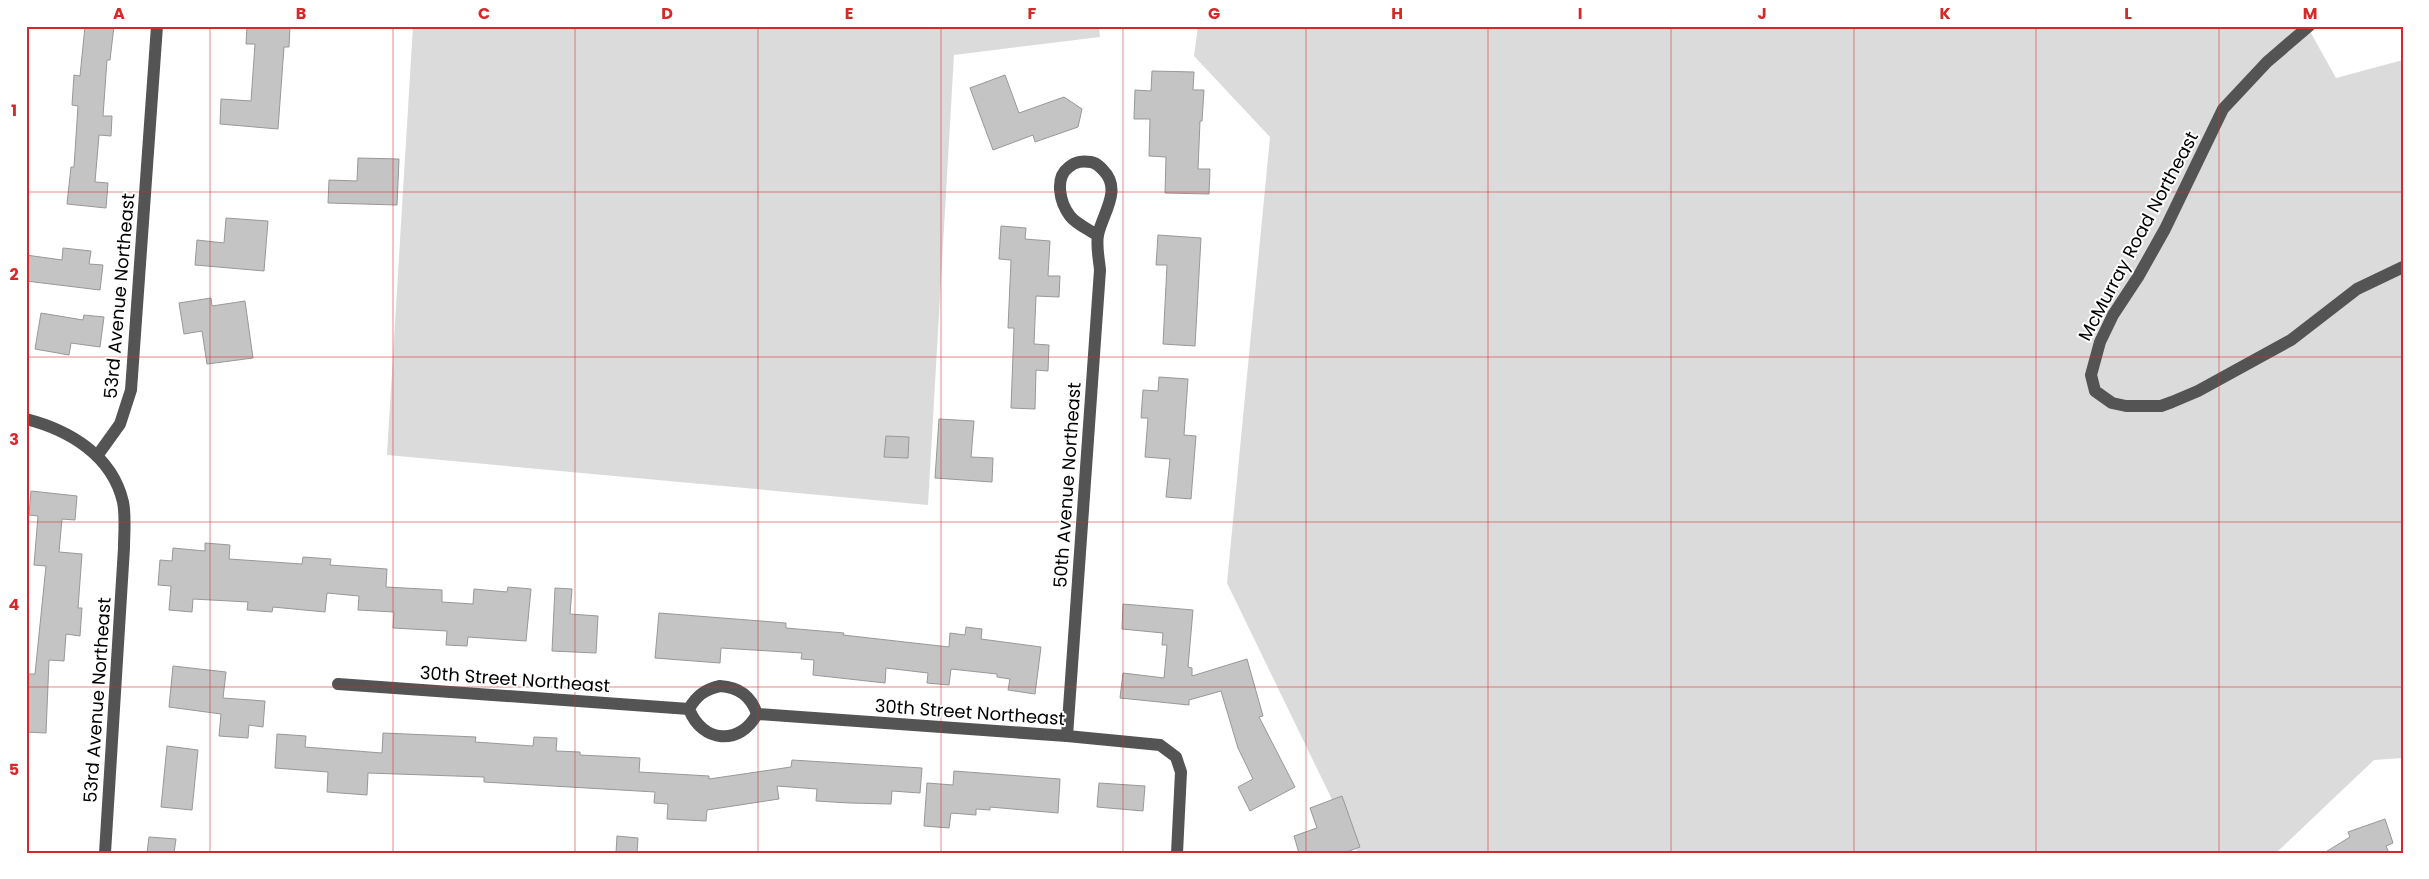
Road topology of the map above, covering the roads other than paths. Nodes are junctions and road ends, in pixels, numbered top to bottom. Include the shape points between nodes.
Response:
1 (157, 26) edge
2 (2309, 26) edge
3 (1098, 236) junction
4 (2403, 268) edge
5 (26, 419) edge
6 (97, 456) junction
7 (338, 684) dead end
8 (689, 709) junction
9 (757, 714) junction
10 (1067, 736) junction
11 (106, 853) edge
12 (1177, 853) edge

1 - 6 street, 53rd Avenue Northeast via 131,390 120,424
2 - 4 street, McMurray Road Northeast via 2267,62 2222,109 2165,229 2100,342 2091,374 2095,391 2112,403 2126,406 2161,406 2172,402 2291,340 2357,290
3 - 3 street, 50th Avenue Northeast via 1111,201 1111,186 1106,173 1096,163 1082,161 1068,167 1062,178 1063,205 1070,218
3 - 10 street, 50th Avenue Northeast via 1100,270
5 - 6 street via 67,433
6 - 11 street, 53rd Avenue Northeast via 118,487 123,504 124,548
7 - 8 street, 30th Street Northeast
8 - 9 street via 698,724 721,736 730,736 747,728
8 - 9 street via 705,691 728,687 750,699
9 - 10 street, 30th Street Northeast
10 - 12 street, 30th Street Northeast via 1152,743 1166,748 1176,757 1181,784

